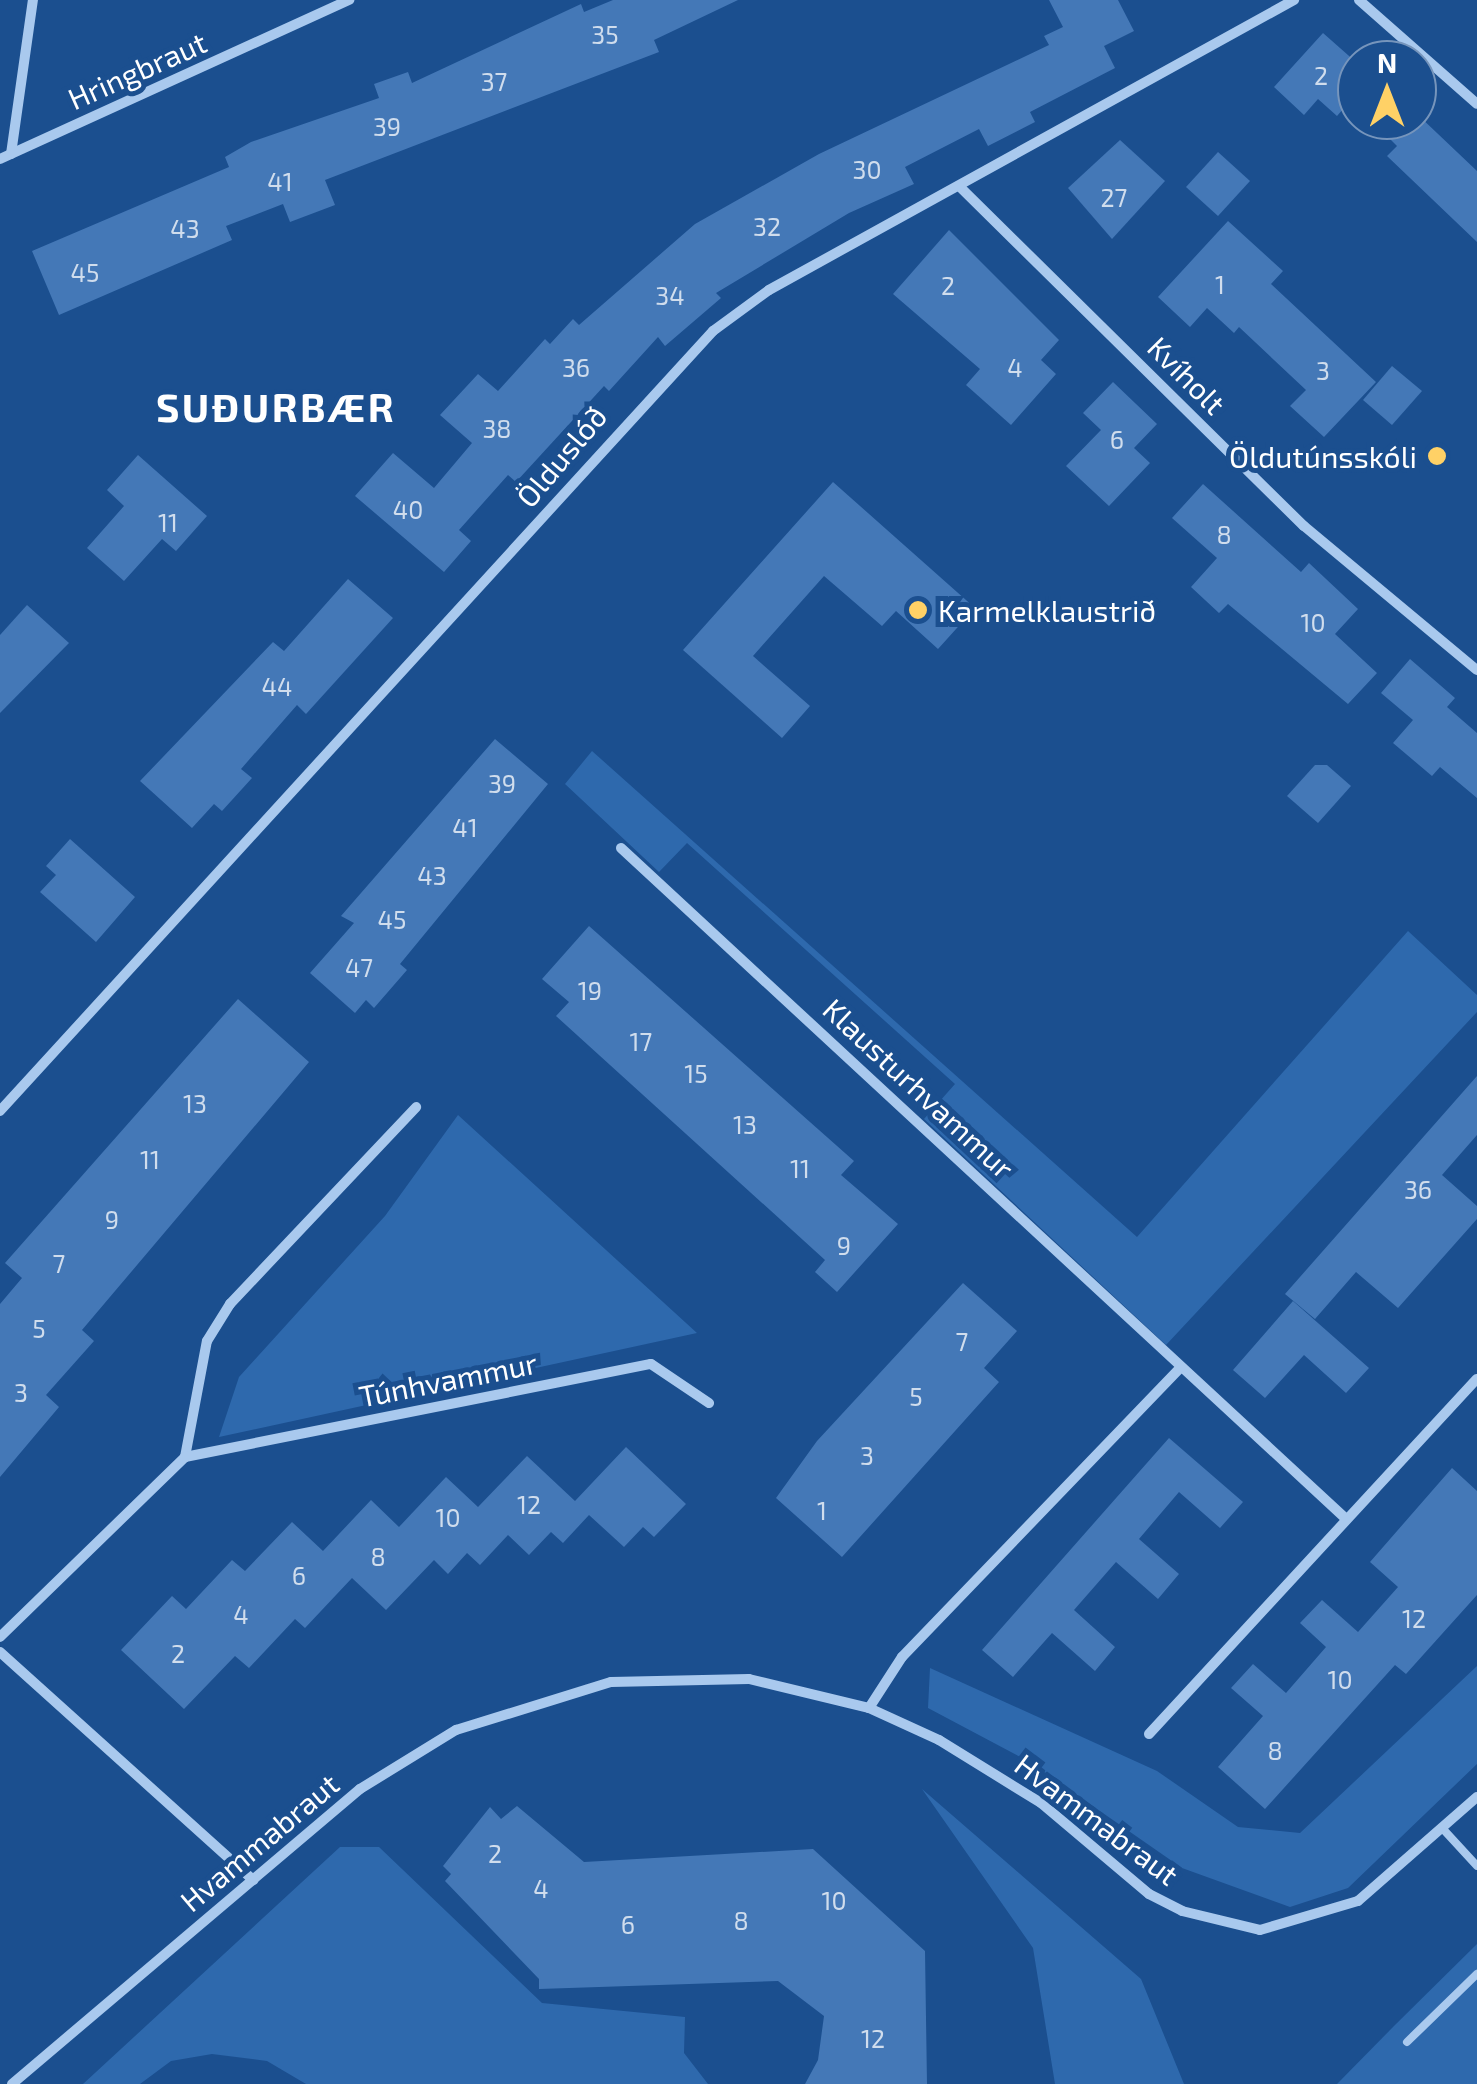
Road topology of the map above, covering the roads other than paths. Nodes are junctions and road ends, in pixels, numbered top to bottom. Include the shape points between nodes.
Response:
1 (33, 0) edge
2 (349, 0) edge
3 (1294, 0) edge
4 (1359, 0) edge
5 (1477, 104) edge
6 (6, 157) edge
7 (960, 186) junction
8 (1477, 670) edge
9 (621, 848) dead end
10 (416, 1108) dead end
11 (0, 1111) edge
12 (1179, 1369) junction
13 (1477, 1379) edge
14 (709, 1403) dead end
15 (185, 1457) junction
16 (1346, 1519) junction
17 (0, 1638) edge
18 (0, 1652) edge
19 (869, 1708) junction
20 (1149, 1734) dead end
21 (1477, 1797) edge
22 (1443, 1830) junction
23 (1477, 1866) edge
24 (253, 1880) junction
25 (1477, 1974) edge
26 (1406, 2042) dead end
27 (12, 2084) edge

1 - 6 street
2 - 6 street, Hringbraut
3 - 7 street, Ölduslóð
4 - 5 street
7 - 8 street, Kvíholt via 1304,526
7 - 11 street, Ölduslóð via 770,290 713,331
9 - 12 street, Klausturhvammur
10 - 15 street via 230,1304 207,1341
12 - 16 street, Klausturhvammur
12 - 19 street via 902,1657
13 - 16 street
14 - 15 street, Túnhvammur via 674,1372 651,1364
15 - 17 street
16 - 20 street
18 - 24 street
19 - 22 street, Hvammabraut via 1026,1793 1149,1894 1223,1923 1260,1930 1358,1902
19 - 24 street, Hvammabraut via 749,1680 658,1676 572,1691 456,1730 401,1761 317,1821
21 - 22 street, Hvammabraut
22 - 23 lane
24 - 27 street, Hvammabraut
25 - 26 lane

